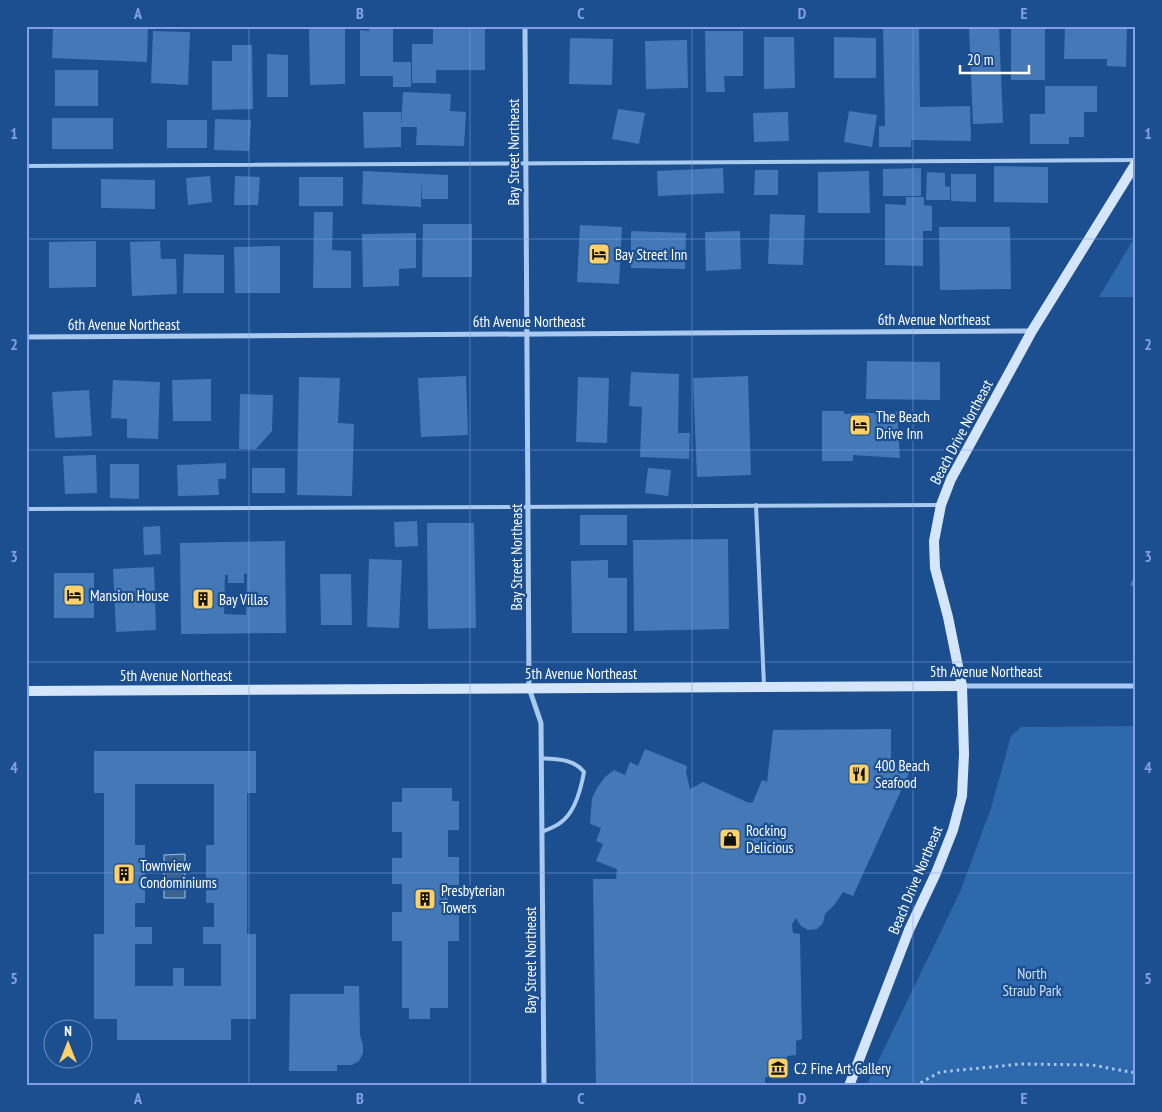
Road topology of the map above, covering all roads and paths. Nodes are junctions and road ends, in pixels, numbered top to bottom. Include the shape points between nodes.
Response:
1 (525, 26) edge
2 (1136, 162) edge
3 (526, 164) junction
4 (26, 166) edge
5 (1032, 331) junction
6 (527, 334) junction
7 (26, 337) edge
8 (756, 505) junction
9 (941, 505) junction
10 (528, 507) junction
11 (26, 509) edge
12 (962, 686) junction
13 (1136, 686) edge
14 (764, 687) junction
15 (529, 688) junction
16 (26, 691) edge
17 (541, 758) junction
18 (542, 832) junction
19 (1136, 1073) edge
20 (544, 1086) edge
21 (849, 1086) edge
22 (915, 1086) edge

1 - 3 street, Bay Street Northeast
2 - 3 lane
2 - 5 street, Beach Drive Northeast
3 - 4 lane
3 - 6 street, Bay Street Northeast
5 - 6 street, 6th Avenue Northeast
5 - 9 street, Beach Drive Northeast via 951,478
6 - 7 street, 6th Avenue Northeast
6 - 10 street, Bay Street Northeast
8 - 9 lane
8 - 10 lane
8 - 14 lane
9 - 12 street, Beach Drive Northeast via 934,541 935,568
10 - 11 lane
10 - 15 street, Bay Street Northeast
12 - 13 street, 5th Avenue Northeast
12 - 14 street, 5th Avenue Northeast
12 - 21 street, Beach Drive Northeast via 962,796 936,873 909,930
14 - 15 street, 5th Avenue Northeast
15 - 16 street, 5th Avenue Northeast
15 - 17 street, Bay Street Northeast via 541,723
17 - 18 street, Bay Street Northeast
17 - 18 lane via 572,762 584,772 575,805 562,822
18 - 20 street, Bay Street Northeast
19 - 22 path via 1092,1065 1021,1064 940,1072

